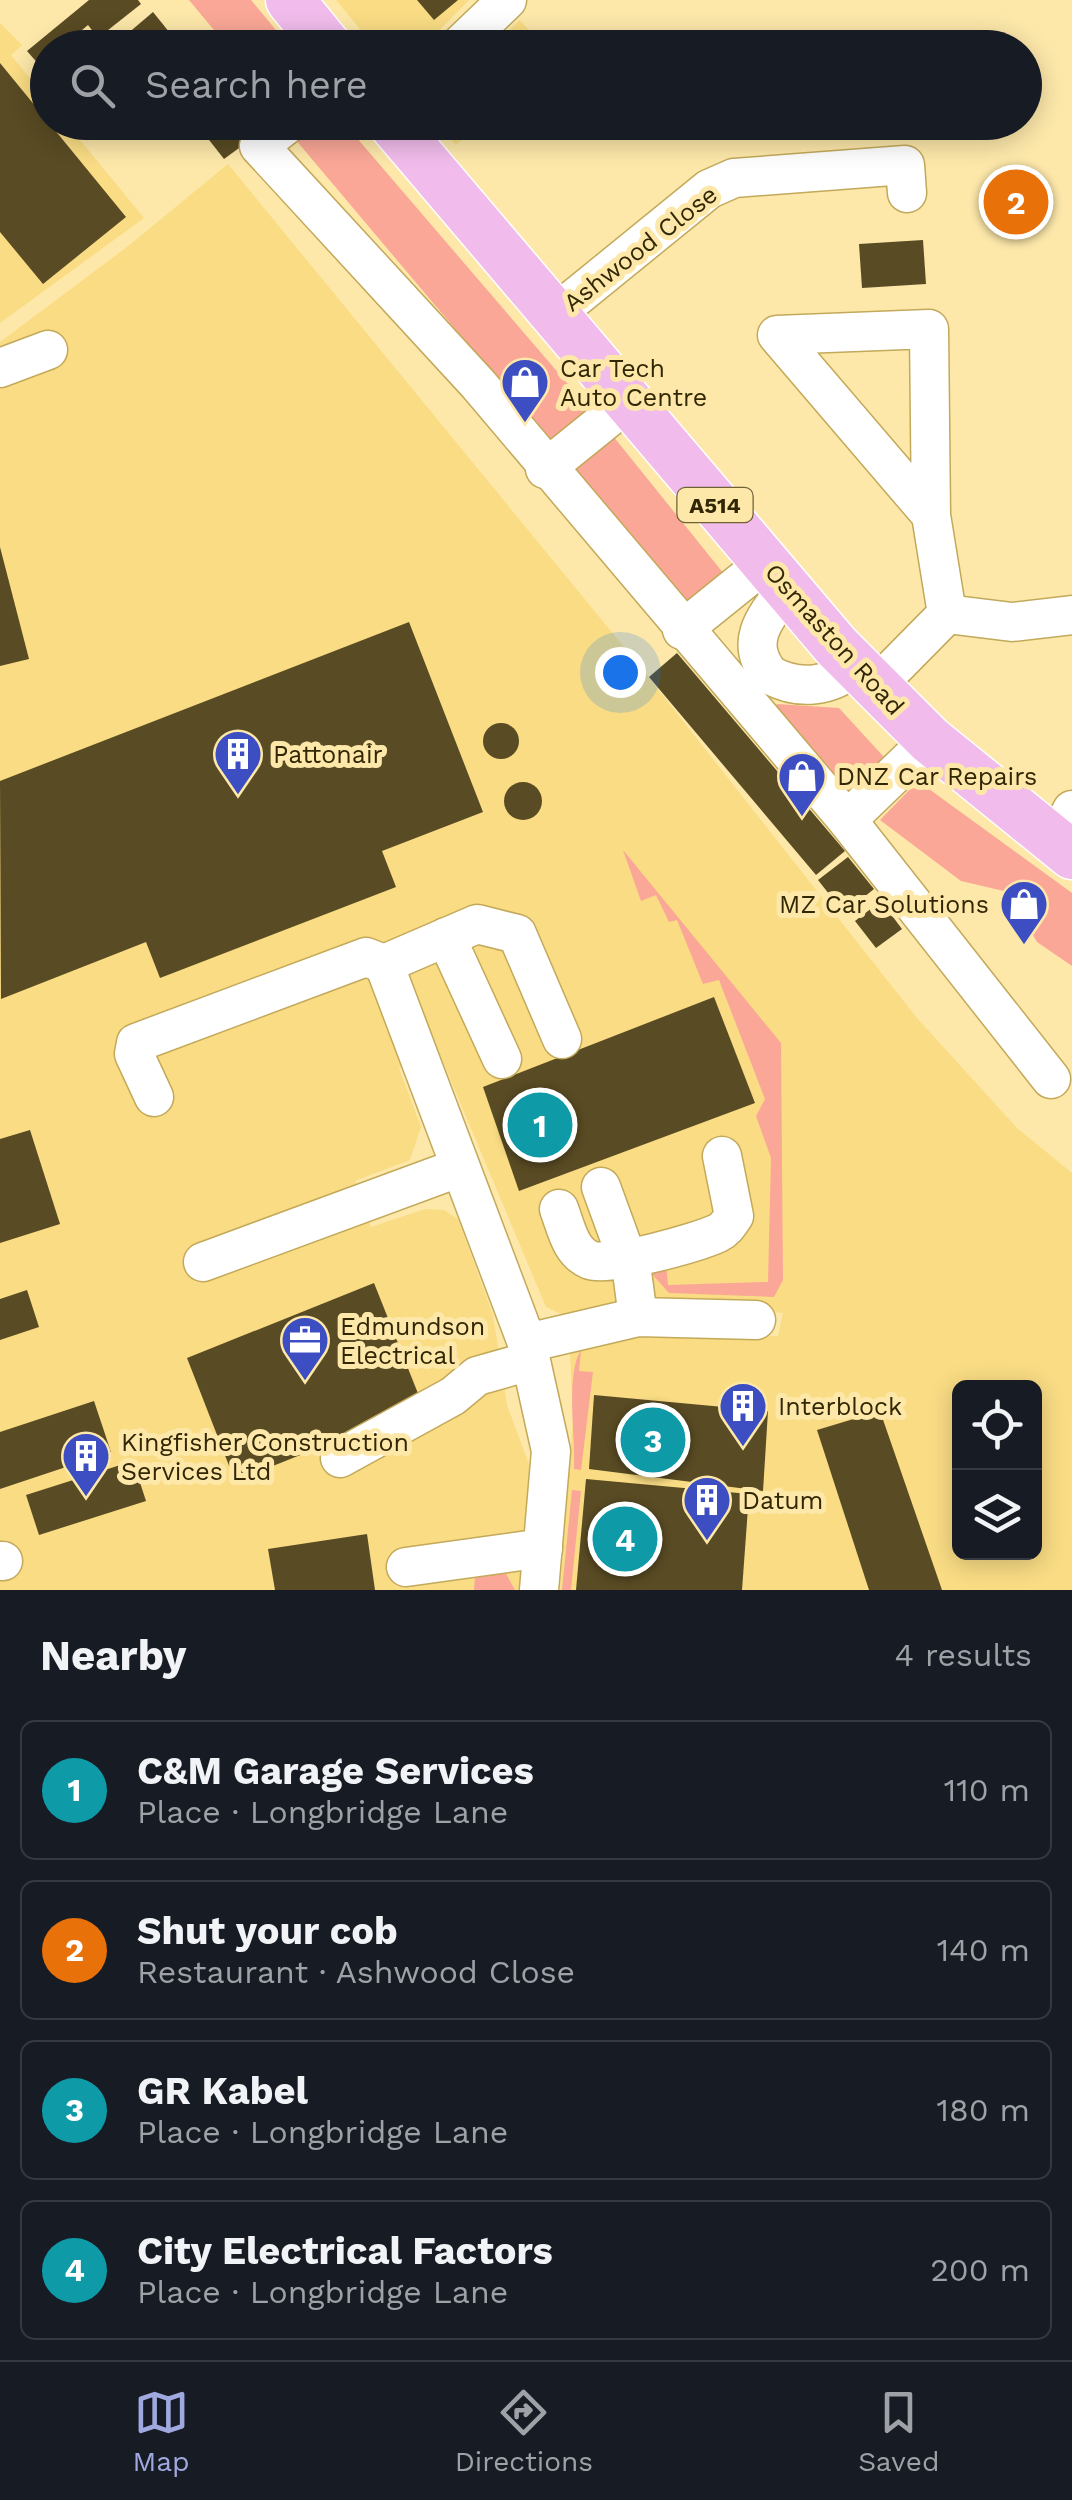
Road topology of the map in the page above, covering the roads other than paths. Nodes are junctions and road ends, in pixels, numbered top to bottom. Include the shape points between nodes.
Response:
1 (290, 0) edge
2 (507, 0) edge
3 (314, 30) edge
4 (476, 30) edge
5 (267, 140) edge
6 (405, 140) edge
7 (905, 166) dead end
8 (554, 315) junction
9 (48, 350) dead end
10 (0, 368) edge
11 (628, 402) junction
12 (545, 468) junction
13 (931, 515) junction
14 (776, 576) junction
15 (947, 614) junction
16 (1072, 615) edge
17 (682, 630) junction
18 (865, 676) junction
19 (930, 740) junction
20 (847, 820) junction
21 (1066, 836) edge
22 (446, 938) junction
23 (384, 964) junction
24 (562, 1039) dead end
25 (502, 1058) dead end
26 (1051, 1079) dead end
27 (154, 1097) dead end
28 (722, 1156) dead end
29 (458, 1168) junction
30 (601, 1187) dead end
31 (559, 1209) dead end
32 (627, 1257) junction
33 (204, 1262) dead end
34 (638, 1317) junction
35 (756, 1320) dead end
36 (528, 1352) junction
37 (340, 1458) dead end
38 (544, 1548) junction
39 (419, 1574) edge
40 (539, 1590) edge

1 - 3 main road
2 - 4 street
5 - 12 street via 259,146 478,384
6 - 8 main road, Osmaston Road / A514
7 - 8 street, Ashwood Close via 734,178 709,189
8 - 11 main road, Osmaston Road / A514
9 - 10 street
11 - 12 street
11 - 14 main road, Osmaston Road / A514
12 - 17 street
13 - 13 street via 790,350 777,335 929,328
13 - 15 street
14 - 17 street
14 - 18 main road, Osmaston Road / A514
14 - 18 street via 757,635 757,653 770,675 798,684
15 - 16 street via 1012,622
15 - 18 street
17 - 20 street
18 - 19 main road, Osmaston Road / A514
19 - 20 street
19 - 21 main road, Osmaston Road / A514
20 - 26 street
22 - 23 street
22 - 24 street via 477,924 517,934
22 - 25 street
23 - 27 street via 366,957 136,1043 134,1054
23 - 29 street
28 - 32 street via 734,1216 724,1231
29 - 33 street
29 - 36 street
30 - 32 street
31 - 32 street via 573,1247 590,1260
32 - 34 street
34 - 35 street
34 - 36 street
36 - 37 street
36 - 38 street via 550,1451
38 - 39 street
38 - 40 street

